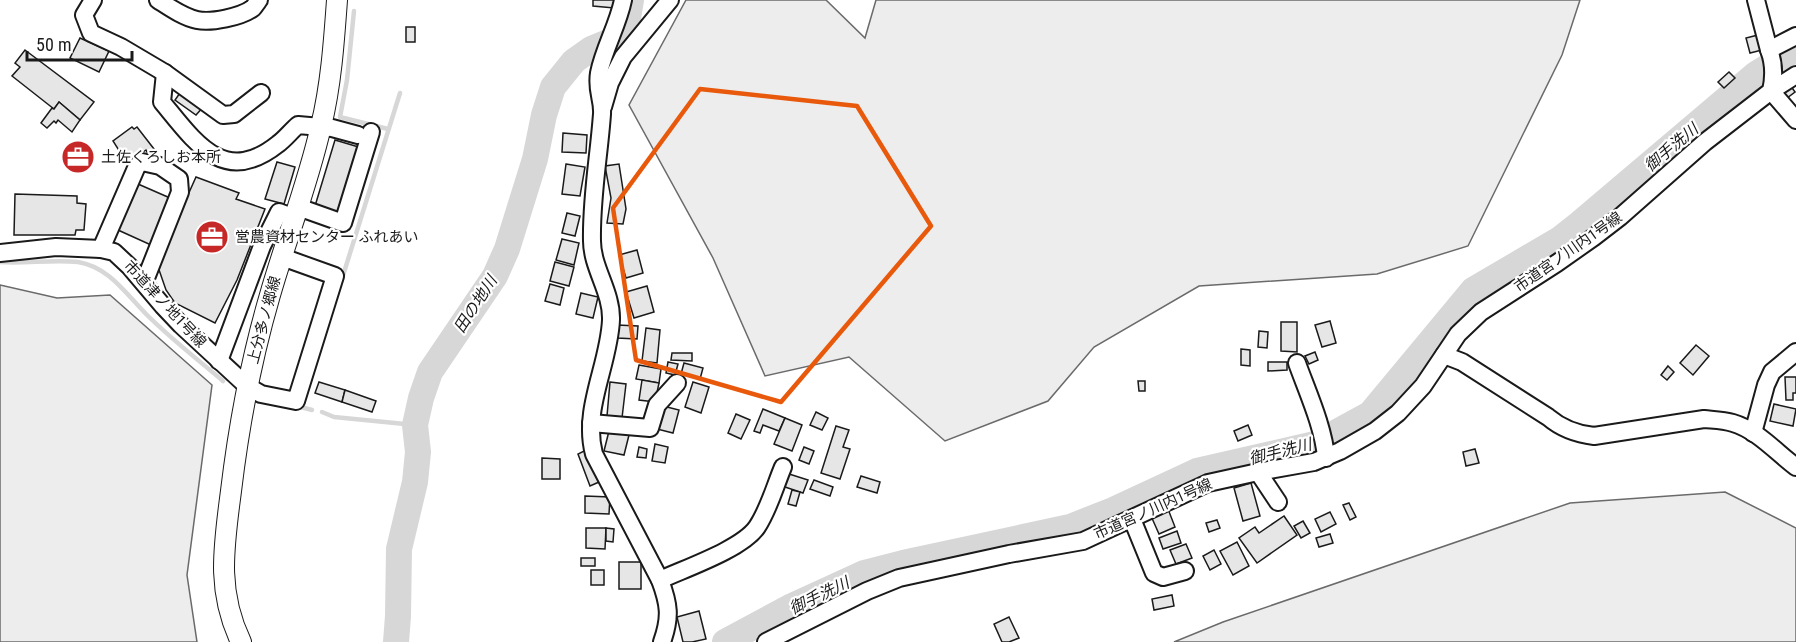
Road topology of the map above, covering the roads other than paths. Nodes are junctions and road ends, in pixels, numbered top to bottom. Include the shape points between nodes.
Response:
1 (93, 0) edge
2 (158, 0) edge
3 (259, 0) edge
4 (337, 0) edge
5 (623, 0) edge
6 (670, 0) edge
7 (1756, 0) edge
8 (1796, 36) edge
9 (1770, 53) junction
10 (165, 73) junction
11 (1796, 75) edge
12 (1772, 86) junction
13 (261, 93) dead end
14 (602, 111) junction
15 (1796, 120) edge
16 (321, 127) junction
17 (296, 213) junction
18 (101, 249) junction
19 (0, 252) edge
20 (282, 257) junction
21 (144, 283) junction
22 (1796, 352) edge
23 (1444, 355) junction
24 (219, 361) junction
25 (1297, 363) dead end
26 (678, 383) dead end
27 (247, 386) junction
28 (591, 423) junction
29 (1753, 433) junction
30 (1326, 453) junction
31 (783, 467) dead end
32 (1796, 467) edge
33 (1258, 472) junction
34 (1278, 502) dead end
35 (1132, 519) junction
36 (1185, 571) dead end
37 (660, 580) junction
38 (241, 642) edge
39 (662, 642) edge
40 (765, 642) edge

1 - 10 street via 84,15 91,33
2 - 3 street via 196,20 209,21 234,16 253,8
4 - 16 main road, 上分多ノ郷線
5 - 14 street via 597,86
6 - 14 street via 618,66
7 - 9 street
8 - 9 street
9 - 12 street
10 - 13 street via 223,115 234,114
10 - 16 street via 162,102 210,153 223,160 238,162 260,156 298,125
11 - 12 street, 市道宮ノ川内1号線
12 - 15 street
12 - 23 street, 市道宮ノ川内1号線 via 1611,224 1482,312 1458,334
14 - 28 street via 592,196 592,244 611,316
16 - 17 main road, 上分多ノ郷線
16 - 17 street via 364,134 343,223
17 - 20 main road, 上分多ノ郷線
17 - 24 street via 279,212 262,246
18 - 19 street, 市道津ノ地1号線 via 56,247
18 - 21 street, 市道津ノ地1号線 via 114,252
18 - 21 street via 137,166 142,162 160,166 179,179 180,192
20 - 27 main road, 上分多ノ郷線
20 - 27 street via 335,276 296,401 261,394
21 - 24 street, 市道津ノ地1号線
22 - 29 street via 1772,372
23 - 29 street via 1462,362 1577,434 1594,436 1704,419 1732,422
23 - 30 street, 市道宮ノ川内1号線 via 1398,413 1375,431
24 - 27 street, 市道津ノ地1号線
25 - 30 street
26 - 28 street via 657,405 650,428
27 - 38 main road, 上分多ノ郷線 via 223,565 226,603
28 - 37 street via 594,454
29 - 32 street
30 - 33 street, 市道宮ノ川内1号線 via 1314,462
31 - 37 street via 764,514 748,537
33 - 34 street
33 - 35 street, 市道宮ノ川内1号線 via 1208,483
35 - 36 street via 1154,573 1163,577
35 - 40 street, 市道宮ノ川内1号線 via 1083,541 899,578
37 - 39 street via 669,618

